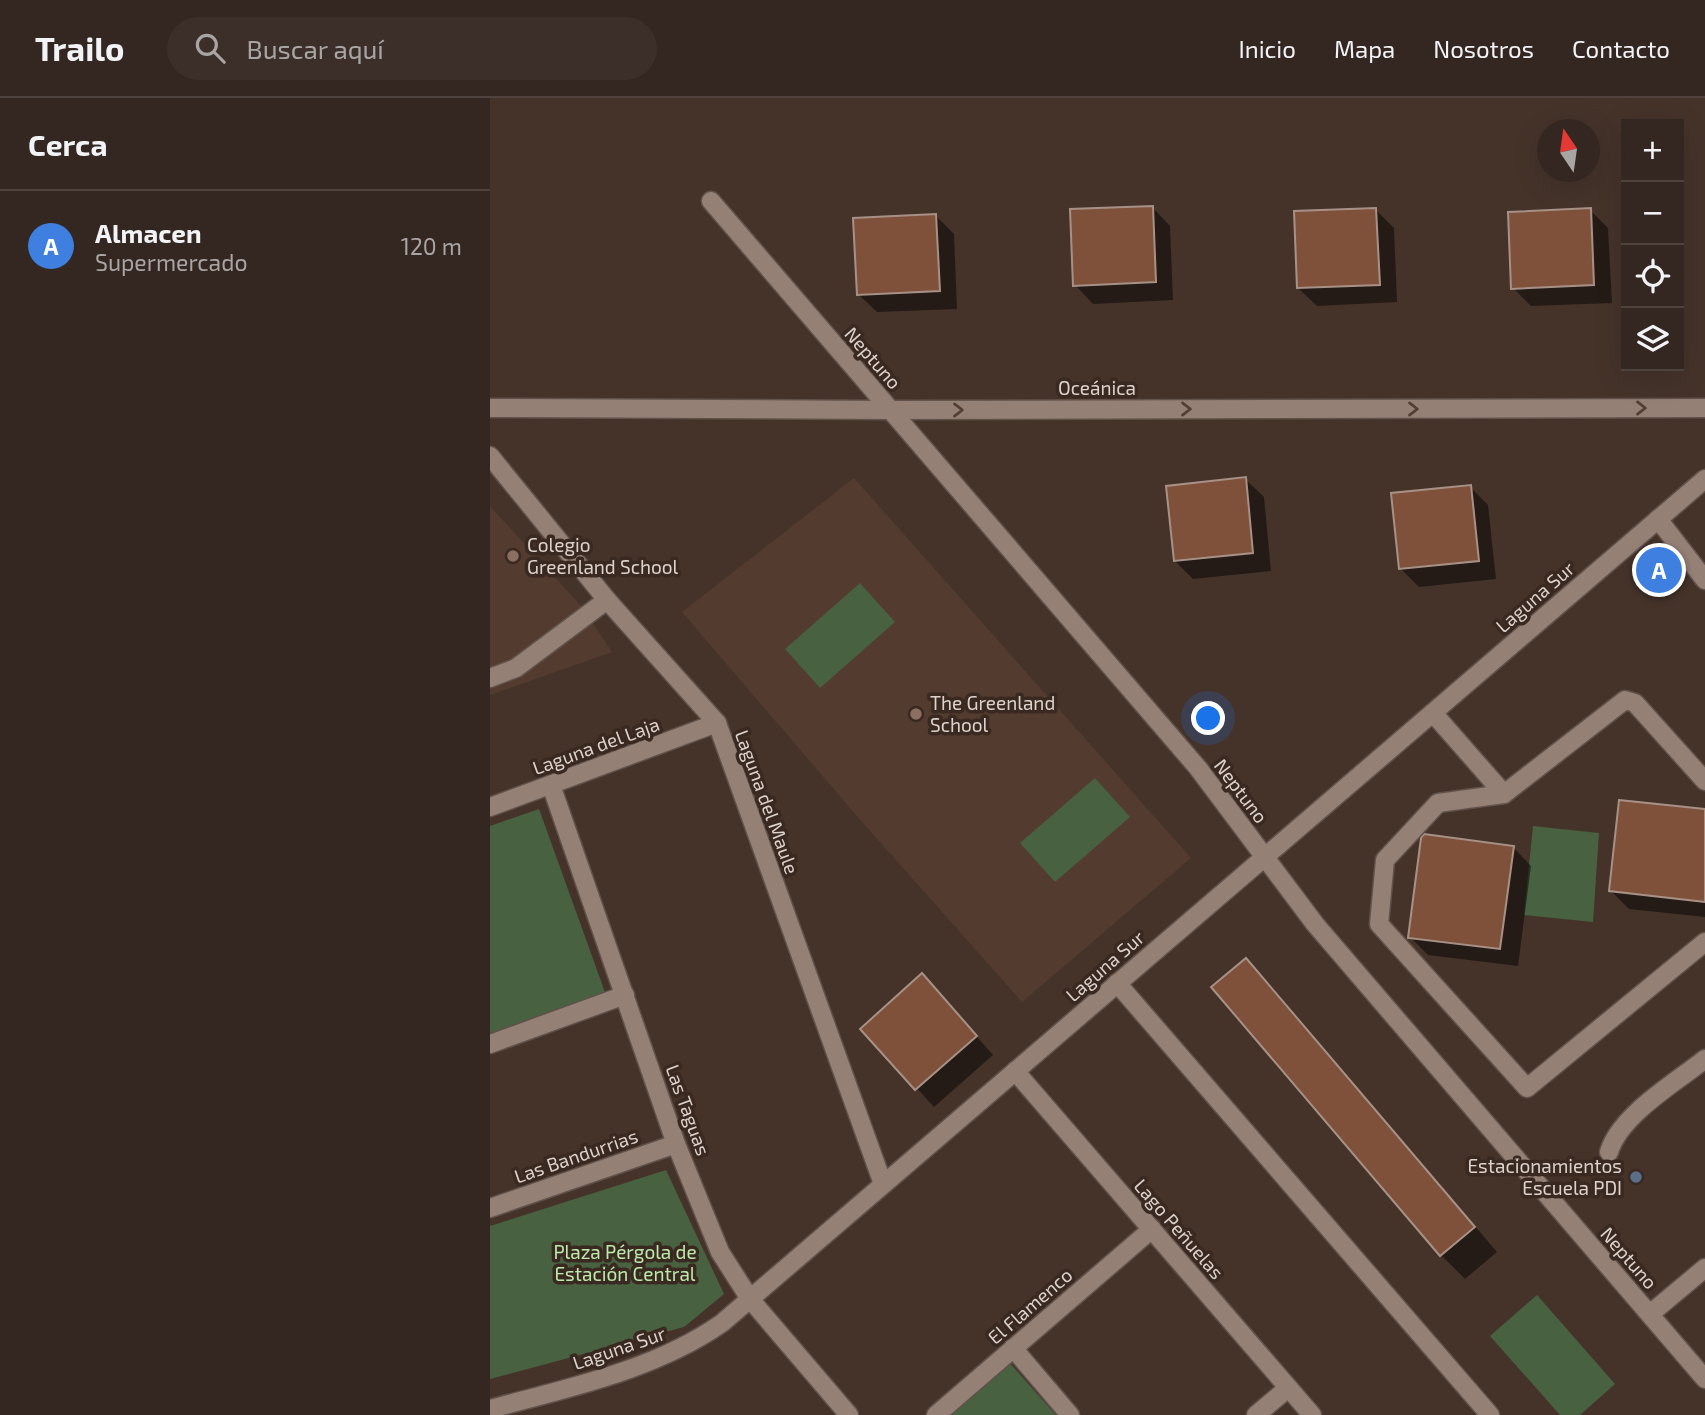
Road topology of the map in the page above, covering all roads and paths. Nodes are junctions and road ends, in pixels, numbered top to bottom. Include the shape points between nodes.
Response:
1 (711, 201) dead end
2 (490, 408) edge
3 (1705, 408) edge
4 (890, 410) junction
5 (490, 456) edge
6 (1705, 479) edge
7 (1658, 519) junction
8 (1705, 580) edge
9 (607, 600) junction
10 (490, 678) edge
11 (1433, 713) junction
12 (716, 723) junction
13 (1705, 781) edge
14 (551, 785) junction
15 (1504, 794) junction
16 (490, 807) edge
17 (1264, 857) junction
18 (1705, 943) edge
19 (1117, 983) junction
20 (625, 995) junction
21 (490, 1044) edge
22 (1705, 1059) edge
23 (1015, 1071) junction
24 (676, 1144) junction
25 (1609, 1152) dead end
26 (883, 1184) junction
27 (490, 1208) edge
28 (1152, 1229) junction
29 (1705, 1268) edge
30 (750, 1299) junction
31 (1650, 1314) junction
32 (1013, 1348) junction
33 (1705, 1379) edge
34 (1288, 1388) junction
35 (522, 1408) edge
36 (490, 1409) edge
37 (849, 1415) edge
38 (936, 1415) edge
39 (1070, 1415) edge
40 (1256, 1415) edge
41 (1312, 1415) edge
42 (1490, 1415) edge

1 - 4 street, Neptuno
2 - 4 street, Oceánica
4 -> 3 street, Oceánica
4 - 17 street, Neptuno via 1198,768
5 - 9 street, Laguna del Maule
6 - 7 street, Laguna Sur
7 - 8 street
7 - 11 street, Laguna Sur
9 - 10 street via 516,668
9 - 12 street, Laguna del Maule
11 - 15 street
11 - 17 street, Laguna Sur
12 - 14 street, Laguna del Laja
12 - 26 street, Laguna del Maule
13 - 15 street via 1635,703 1625,700
14 - 16 street, Laguna del Laja
14 - 20 street, Las Taguas
15 - 18 street via 1438,803 1385,860 1379,923 1527,1088
17 - 19 street, Laguna Sur
17 - 31 street, Neptuno via 1315,924
19 - 23 street, Laguna Sur
19 - 42 street
20 - 21 street
20 - 24 street, Las Taguas
22 - 25 street via 1628,1120
23 - 26 street, Laguna Sur
23 - 28 street, Lago Peñuelas
24 - 27 street, Las Bandurrias
24 - 30 street, Las Taguas via 720,1252
26 - 30 street, Laguna Sur
28 - 32 street, El Flamenco
28 - 34 street, Lago Peñuelas
29 - 31 street
30 - 35 street, Laguna Sur via 703,1337 655,1361
30 - 37 street, Las Taguas
31 - 33 street, Neptuno
32 - 38 street, El Flamenco
32 - 39 street
34 - 40 street
34 - 41 street, Lago Peñuelas
35 - 36 street, Laguna Sur

